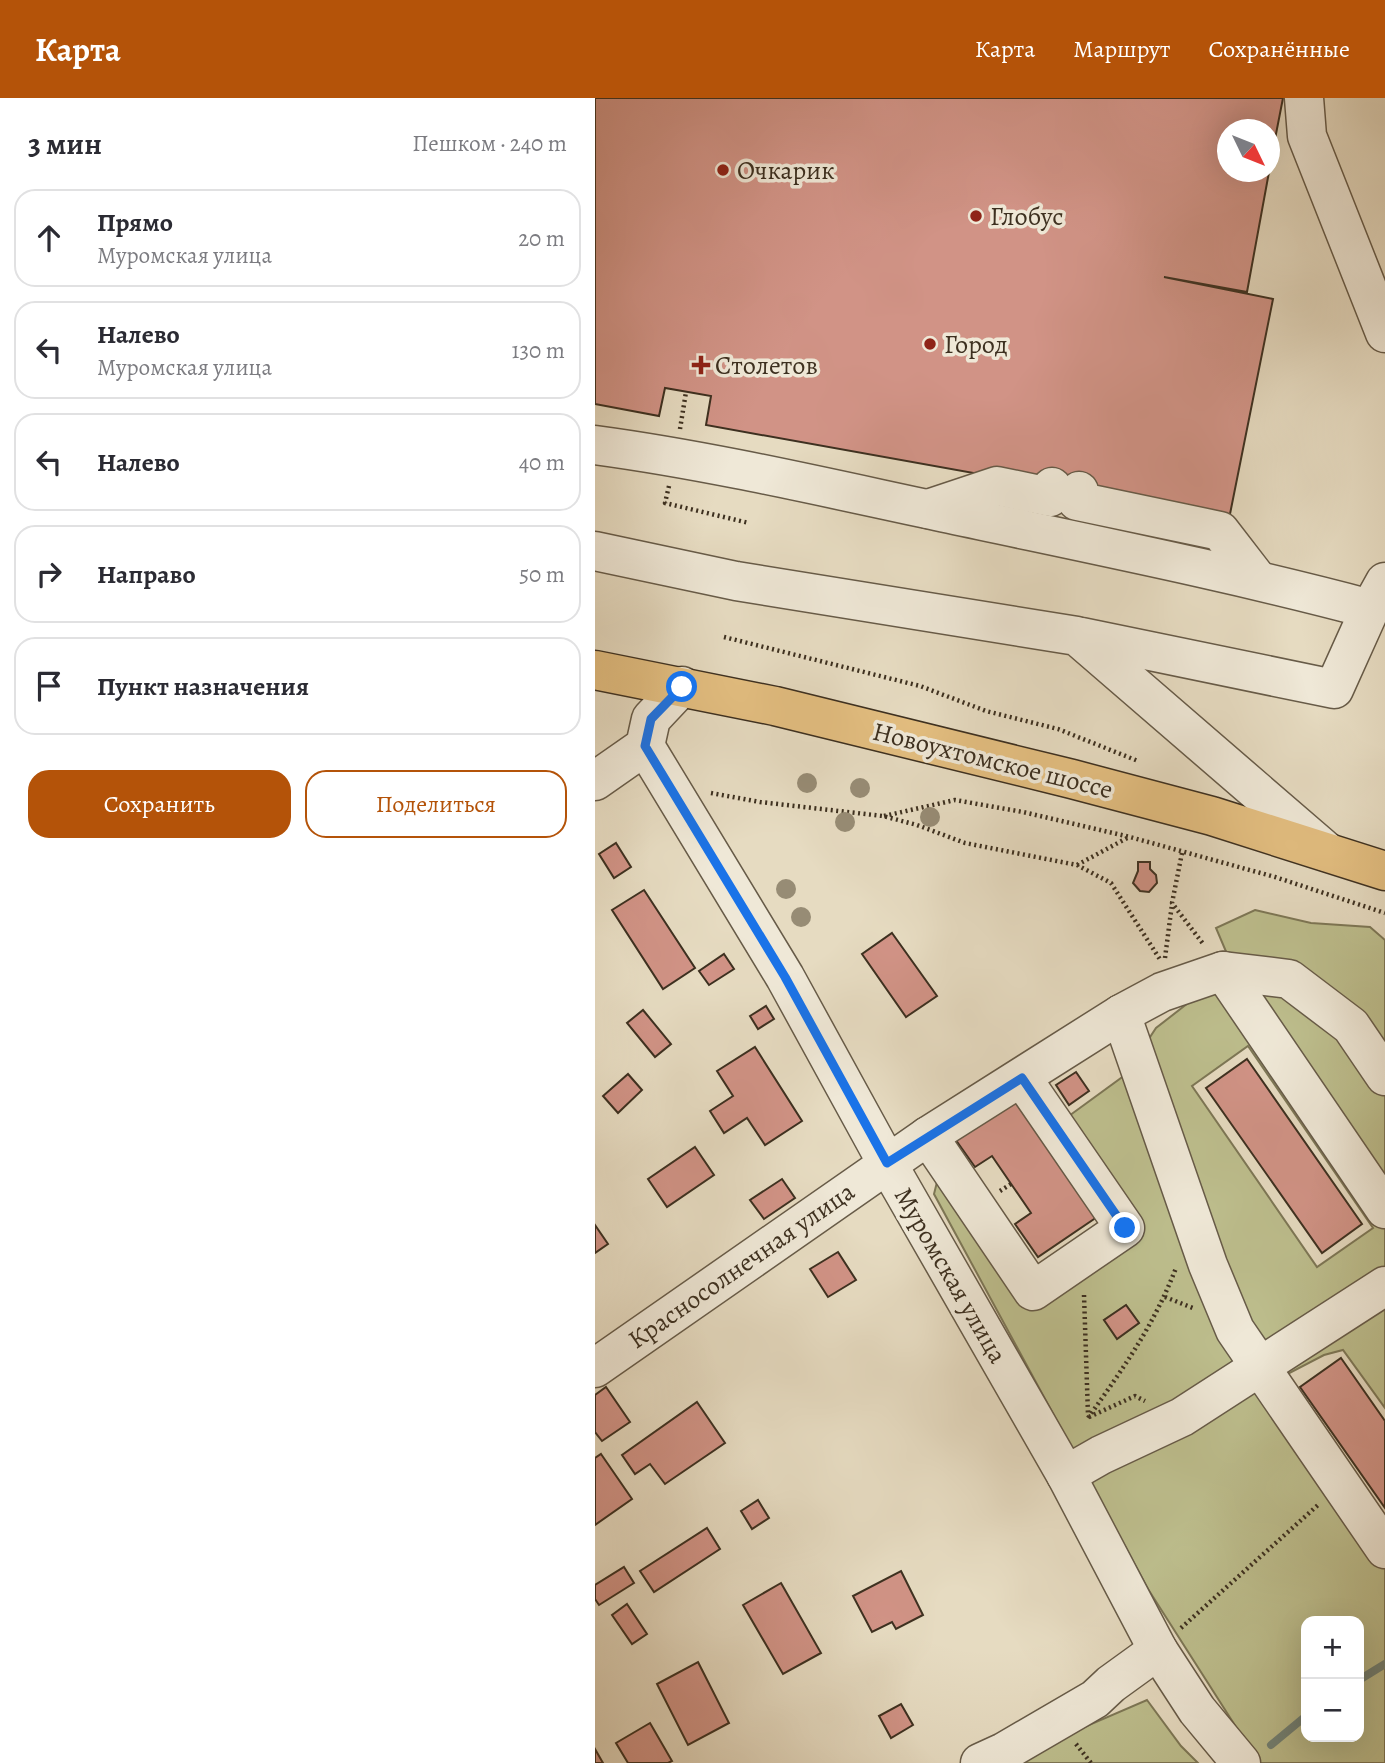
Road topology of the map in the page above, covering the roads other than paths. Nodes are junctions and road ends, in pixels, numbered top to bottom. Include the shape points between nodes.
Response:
1 (1304, 98) edge
2 (1385, 333) edge
3 (595, 445) edge
4 (928, 509) junction
5 (595, 551) edge
6 (1257, 579) junction
7 (1377, 596) edge
8 (1077, 636) junction
9 (595, 670) edge
10 (682, 687) junction
11 (645, 746) junction
12 (595, 781) edge
13 (1327, 852) junction
14 (1385, 871) edge
15 (1223, 971) junction
16 (1121, 1014) junction
17 (1385, 1076) edge
18 (1022, 1078) junction
19 (927, 1136) junction
20 (887, 1163) junction
21 (1385, 1209) edge
22 (1385, 1286) edge
23 (1260, 1367) junction
24 (595, 1368) edge
25 (1077, 1468) junction
26 (1385, 1549) edge
27 (1158, 1650) junction
28 (980, 1763) edge
29 (1241, 1763) edge

1 - 2 street via 1307,136
3 - 4 street via 675,456
4 - 6 street
4 - 6 street via 997,486 1050,497 1065,489 1077,501 1220,531
5 - 8 street via 736,581
6 - 7 street
7 - 8 street via 1334,689
8 - 13 street
9 - 10 main road, Новоухтомское шоссе
10 - 11 street via 651,719
10 - 13 main road, Новоухтомское шоссе via 1072,779
11 - 12 street
11 - 20 street, Муромская улица via 785,977
13 - 14 main road, Новоухтомское шоссе
15 - 16 street, Красносолнечная улица via 1162,992
15 - 17 street via 1289,979 1351,1026
15 - 21 street
16 - 18 street, Красносолнечная улица
16 - 23 street via 1235,1330
18 - 19 street, Красносолнечная улица
18 - 19 street via 1125,1228 1033,1291
19 - 20 street, Красносолнечная улица
20 - 24 street, Красносолнечная улица
20 - 25 street, Муромская улица
22 - 23 street
23 - 25 street via 1182,1417
23 - 26 street
25 - 27 street, Муромская улица
27 - 28 street via 1095,1699
27 - 29 street, Муромская улица via 1197,1710

